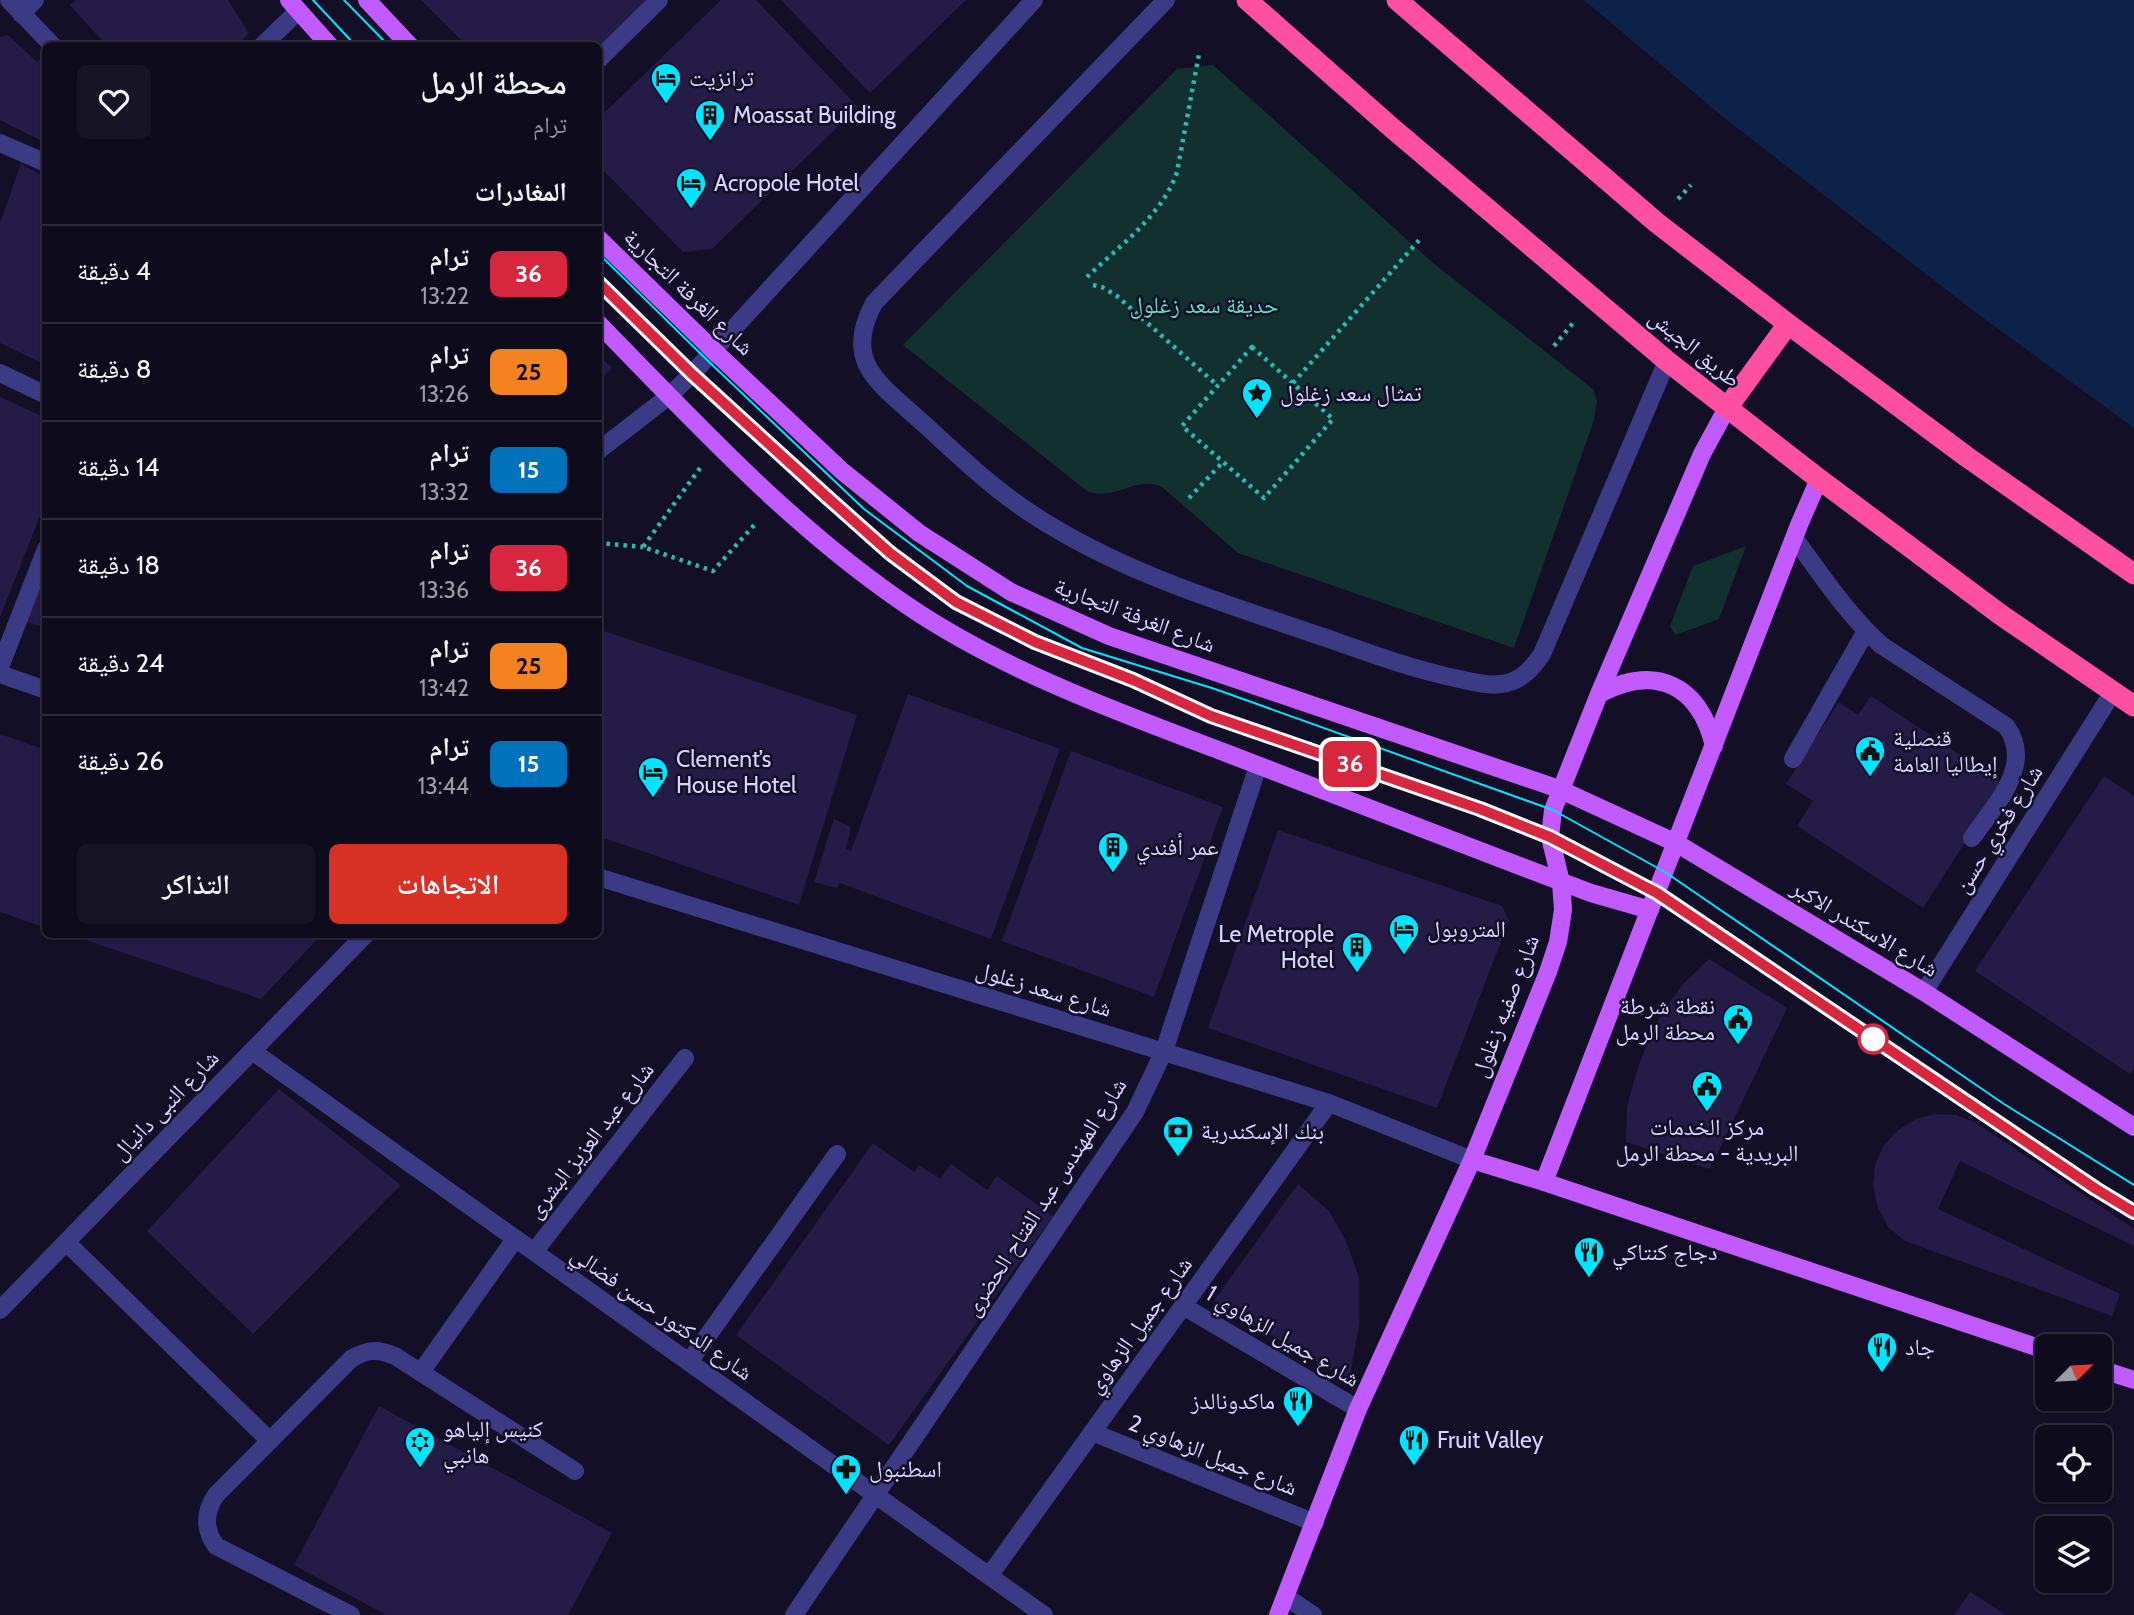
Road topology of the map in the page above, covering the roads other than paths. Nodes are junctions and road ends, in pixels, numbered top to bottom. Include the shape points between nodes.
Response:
1 (9, 0) edge
2 (35, 0) edge
3 (367, 0) edge
4 (659, 0) edge
5 (1034, 0) edge
6 (1166, 0) edge
7 (1247, 0) edge
8 (1397, 0) edge
9 (293, 6) edge
10 (21, 14) junction
11 (49, 42) edge
12 (265, 42) edge
13 (326, 42) edge
14 (406, 42) edge
15 (602, 56) edge
16 (0, 143) edge
17 (42, 161) edge
18 (602, 242) edge
19 (1788, 324) junction
20 (602, 327) edge
21 (713, 350) junction
22 (1667, 361) junction
23 (0, 373) edge
24 (42, 393) edge
25 (669, 396) junction
26 (1727, 408) junction
27 (602, 448) edge
28 (1819, 479) junction
29 (1795, 539) junction
30 (42, 559) edge
31 (2134, 574) edge
32 (1866, 631) junction
33 (0, 667) edge
34 (0, 674) edge
35 (42, 689) edge
36 (2113, 692) junction
37 (1598, 694) junction
38 (2134, 706) edge
39 (1714, 746) junction
40 (1793, 759) dead end
41 (1258, 766) junction
42 (1559, 789) junction
43 (1972, 838) dead end
44 (1676, 843) junction
45 (602, 878) edge
46 (1561, 881) junction
47 (1650, 910) junction
48 (362, 938) edge
49 (1924, 992) junction
50 (252, 1051) junction
51 (1164, 1051) junction
52 (685, 1058) dead end
53 (1329, 1103) junction
54 (2134, 1127) edge
55 (837, 1154) dead end
56 (1472, 1160) junction
57 (1544, 1182) junction
58 (515, 1238) junction
59 (66, 1242) junction
60 (534, 1252) junction
61 (1183, 1306) junction
62 (0, 1310) edge
63 (2035, 1347) edge
64 (689, 1362) junction
65 (421, 1372) junction
66 (2112, 1372) edge
67 (2134, 1380) edge
68 (1358, 1409) junction
69 (1092, 1432) junction
70 (270, 1441) junction
71 (575, 1471) dead end
72 (875, 1494) junction
73 (1315, 1523) junction
74 (989, 1576) junction
75 (1286, 1597) junction
76 (351, 1615) edge
77 (794, 1615) edge
78 (1044, 1615) edge
79 (1278, 1615) edge
80 (1312, 1615) edge

1 - 10 street
2 - 10 street
3 - 14 main road
4 - 15 street
5 - 21 street
6 - 22 street via 874,303 863,323 860,344 866,366 880,383 1024,509 1075,540 1174,586 1397,662 1503,684 1533,668 1542,654
7 - 22 highway, طريق الجيش
8 - 19 highway via 1657,223
9 - 12 street
9 - 13 main road
10 - 11 street
16 - 17 street
18 - 21 main road, شارع الغرفة التجارية
19 - 26 highway
19 - 31 highway
20 - 25 main road
21 - 25 street
21 - 42 main road, شارع الغرفة التجارية via 842,471 919,533 1011,592 1109,636
22 - 26 highway, طريق الجيش
23 - 24 street
25 - 27 street
25 - 41 main road via 775,501 908,607 966,641 1129,716
26 - 28 highway, طريق الجيش
26 - 37 main road, شارع صفيه زغلول via 1702,454
28 - 29 main road
28 - 36 highway, طريق الجيش
29 - 32 street
29 - 39 main road
30 - 33 street
32 - 40 street
32 - 43 street via 2006,726 2011,734 2017,752 2014,776
34 - 35 street
36 - 38 highway, طريق الجيش
36 - 49 street, شارع فخري حسن
37 - 39 main road via 1639,679 1661,682 1698,706
37 - 42 main road, شارع صفيه زغلول
39 - 44 main road
41 - 46 main road
41 - 51 street, شارع المهندس عبد الفتاح الحضرى
42 - 44 main road, شارع الاسكندر الاكبر
42 - 46 main road, شارع صفيه زغلول via 1550,837
44 - 47 main road
44 - 49 main road, شارع الاسكندر الاكبر
45 - 51 street, شارع سعد زغلول
46 - 47 main road
46 - 56 main road, شارع صفيه زغلول via 1558,942
47 - 57 main road
48 - 50 street, شارع النبى دانيال
49 - 54 main road, شارع الاسكندر الاكبر
50 - 58 street, شارع الدكتور حسن فضالي
50 - 59 street, شارع النبى دانيال
51 - 53 street, شارع سعد زغلول
51 - 72 street, شارع المهندس عبد الفتاح الحضرى via 1135,1112
52 - 60 street, شارع عبد العزيز البشرى
53 - 56 street, شارع سعد زغلول
53 - 61 street, شارع جميل الزهاوي
55 - 64 street
56 - 57 main road
56 - 68 main road, شارع صفيه زغلول
57 - 63 main road
58 - 60 street, شارع الدكتور حسن فضالي
58 - 65 street
59 - 62 street, شارع النبى دانيال
59 - 70 street
60 - 64 street, شارع الدكتور حسن فضالي
61 - 68 street, شارع جميل الزهاوي 1
61 - 69 street, شارع جميل الزهاوي
64 - 72 street, شارع الدكتور حسن فضالي
65 - 70 street via 384,1351 361,1352
65 - 71 street
66 - 67 main road
68 - 73 main road, شارع صفيه زغلول
69 - 73 street, شارع جميل الزهاوي 2
69 - 74 street, شارع جميل الزهاوي
70 - 76 street via 209,1505 210,1537 216,1546
72 - 74 street, شارع الدكتور حسن فضالي
72 - 77 street, شارع المهندس عبد الفتاح الحضرى
73 - 75 main road, شارع صفيه زغلول
74 - 78 street, شارع الدكتور حسن فضالي
75 - 79 main road, شارع صفيه زغلول
75 - 80 street

